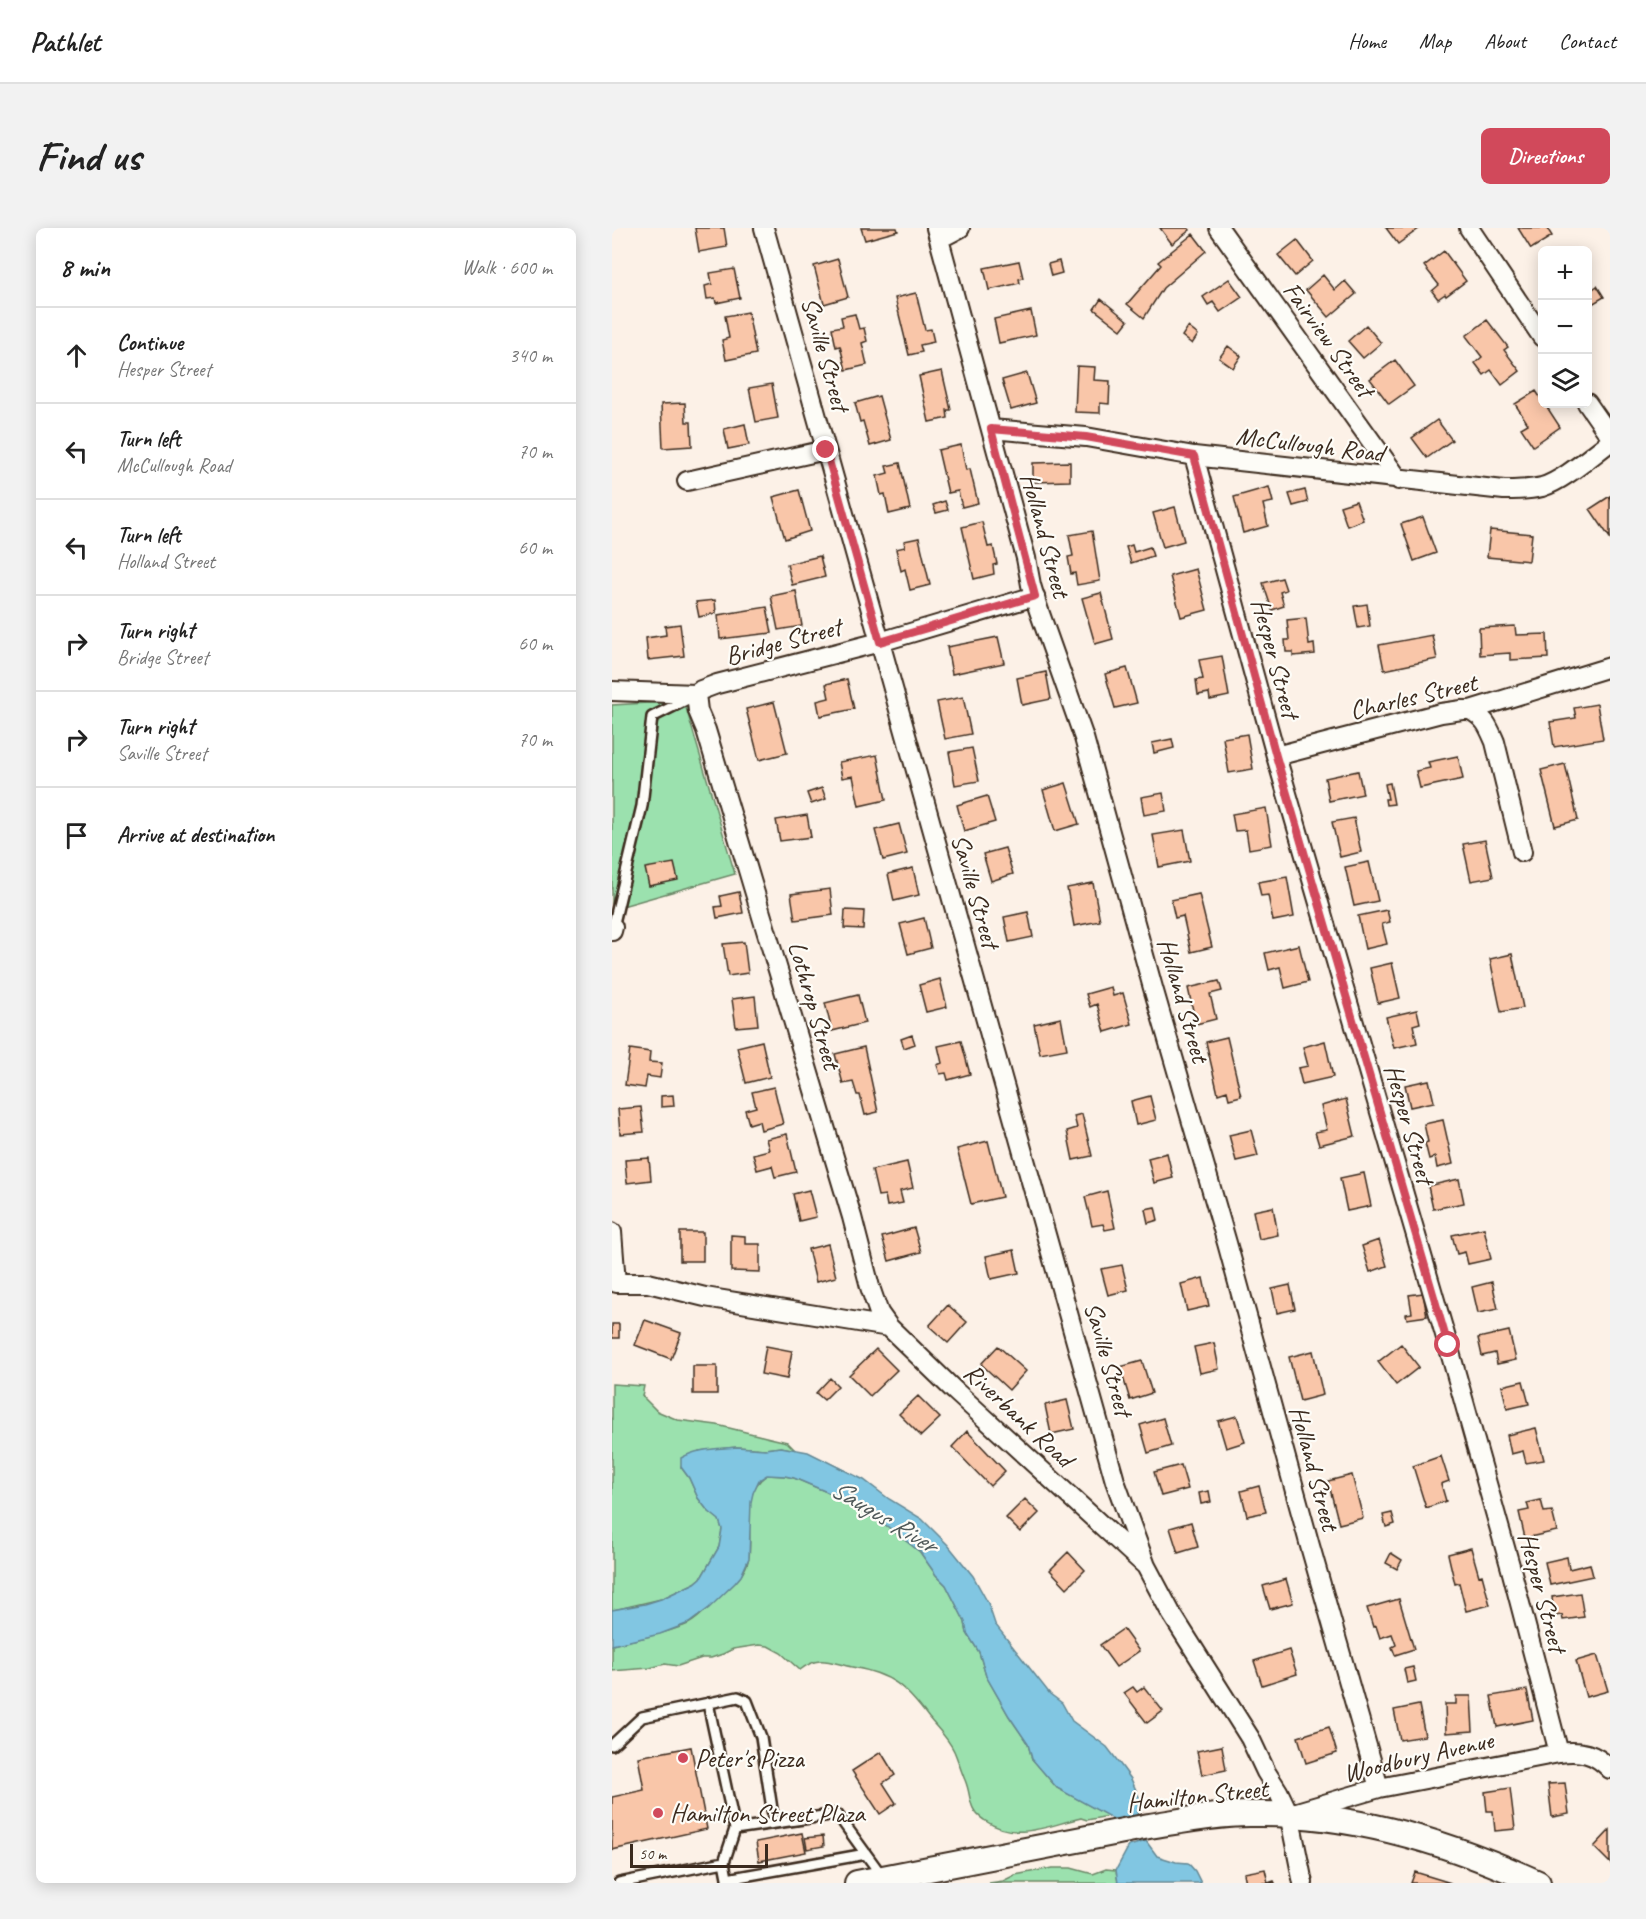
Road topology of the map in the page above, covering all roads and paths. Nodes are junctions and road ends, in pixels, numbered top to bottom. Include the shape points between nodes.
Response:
1 (764, 228) edge
2 (960, 228) edge
3 (1219, 228) edge
4 (1469, 228) edge
5 (937, 234) edge
6 (1538, 331) edge
7 (1590, 408) edge
8 (991, 429) junction
9 (1610, 436) edge
10 (1610, 442) edge
11 (826, 450) junction
12 (1194, 456) junction
13 (1399, 480) junction
14 (687, 481) dead end
15 (1035, 596) junction
16 (880, 642) junction
17 (1610, 667) edge
18 (612, 691) edge
19 (696, 694) junction
20 (1470, 710) junction
21 (1276, 756) junction
22 (1522, 852) dead end
23 (612, 929) edge
24 (612, 1232) edge
25 (889, 1328) junction
26 (1146, 1566) junction
27 (708, 1703) junction
28 (612, 1745) edge
29 (1559, 1753) junction
30 (1610, 1769) edge
31 (1379, 1788) junction
32 (1289, 1814) junction
33 (774, 1822) junction
34 (735, 1828) junction
35 (866, 1854) junction
36 (724, 1862) junction
37 (883, 1878) junction
38 (728, 1881) edge
39 (619, 1883) edge
40 (857, 1883) edge
41 (1303, 1883) edge
42 (1538, 1883) edge

1 - 11 street, Saville Street
2 - 5 street
3 - 13 street, Fairview Street
4 - 6 street
5 - 8 street, Holland Street
7 - 9 street
8 - 12 street, McCullough Road via 1086,437
8 - 15 street, Holland Street
10 - 13 street, McCullough Road via 1558,479 1528,490
11 - 14 street
11 - 16 street, Saville Street
12 - 13 street, McCullough Road
12 - 21 street, Hesper Street
15 - 16 street, Bridge Street
15 - 31 street, Holland Street via 1084,738
16 - 19 street, Bridge Street via 717,684
16 - 26 street, Saville Street via 1115,1481
17 - 20 street, Charles Street
18 - 19 street, Bridge Street
19 - 23 lane via 652,717 642,806
19 - 25 street, Lothrop Street via 870,1287
20 - 21 street, Charles Street via 1441,713
20 - 22 street via 1482,716 1489,727
21 - 29 street, Hesper Street via 1512,1569
24 - 25 street via 616,1282 648,1283 705,1297
25 - 26 street, Riverbank Road
26 - 32 street, Riverbank Road via 1250,1738
27 - 28 lane via 642,1717
27 - 33 lane via 738,1697 747,1701 761,1737
27 - 34 lane
29 - 30 street via 1585,1752
29 - 31 street, Woodbury Avenue
31 - 32 street, Woodbury Avenue
32 - 37 main road, Hamilton Street via 1191,1819
32 - 41 street, Riverbank Road
32 - 42 main road, Hamilton Street via 1409,1835 1472,1855
33 - 34 lane
33 - 35 lane via 837,1814
34 - 36 lane
35 - 37 lane
35 - 38 lane
36 - 38 lane
36 - 39 lane
37 - 40 main road, Hamilton Street

